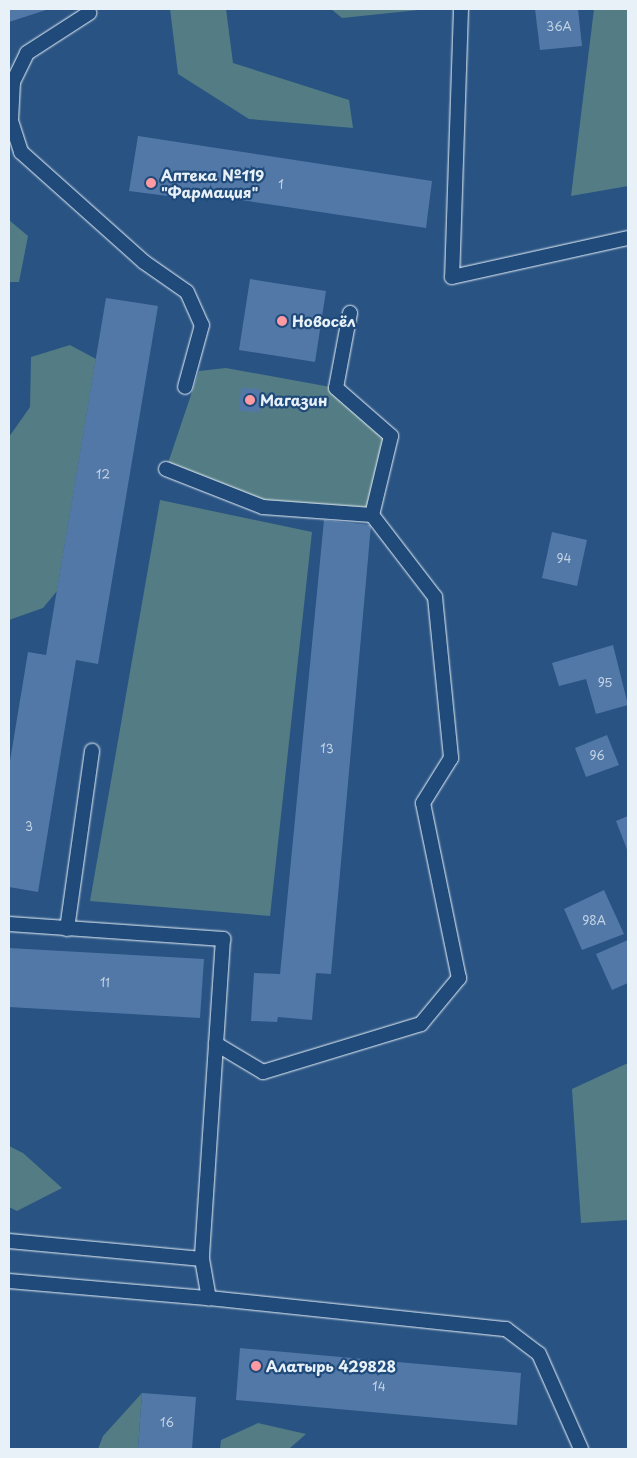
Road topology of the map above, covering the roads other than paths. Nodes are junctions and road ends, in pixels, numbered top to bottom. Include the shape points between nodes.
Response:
1 (461, 9) edge
2 (89, 13) dead end
3 (11, 82) edge
4 (628, 238) edge
5 (350, 313) dead end
6 (185, 387) dead end
7 (166, 469) dead end
8 (372, 515) junction
9 (92, 751) dead end
10 (9, 924) edge
11 (67, 928) junction
12 (216, 1044) junction
13 (9, 1241) edge
14 (202, 1259) junction
15 (9, 1281) edge
16 (209, 1298) junction
17 (581, 1449) edge

1 - 4 lane via 452,277
2 - 3 lane via 27,53
3 - 6 lane via 11,121 22,152 144,262 187,292 202,325
5 - 8 lane via 336,388 390,436
7 - 8 lane via 263,507
8 - 12 lane via 435,597 451,758 423,803 459,978 421,1024 263,1072
9 - 11 lane
10 - 11 lane
11 - 12 lane via 223,940
12 - 14 lane
13 - 14 lane
14 - 16 lane
15 - 16 lane
16 - 17 lane via 506,1329 539,1354

